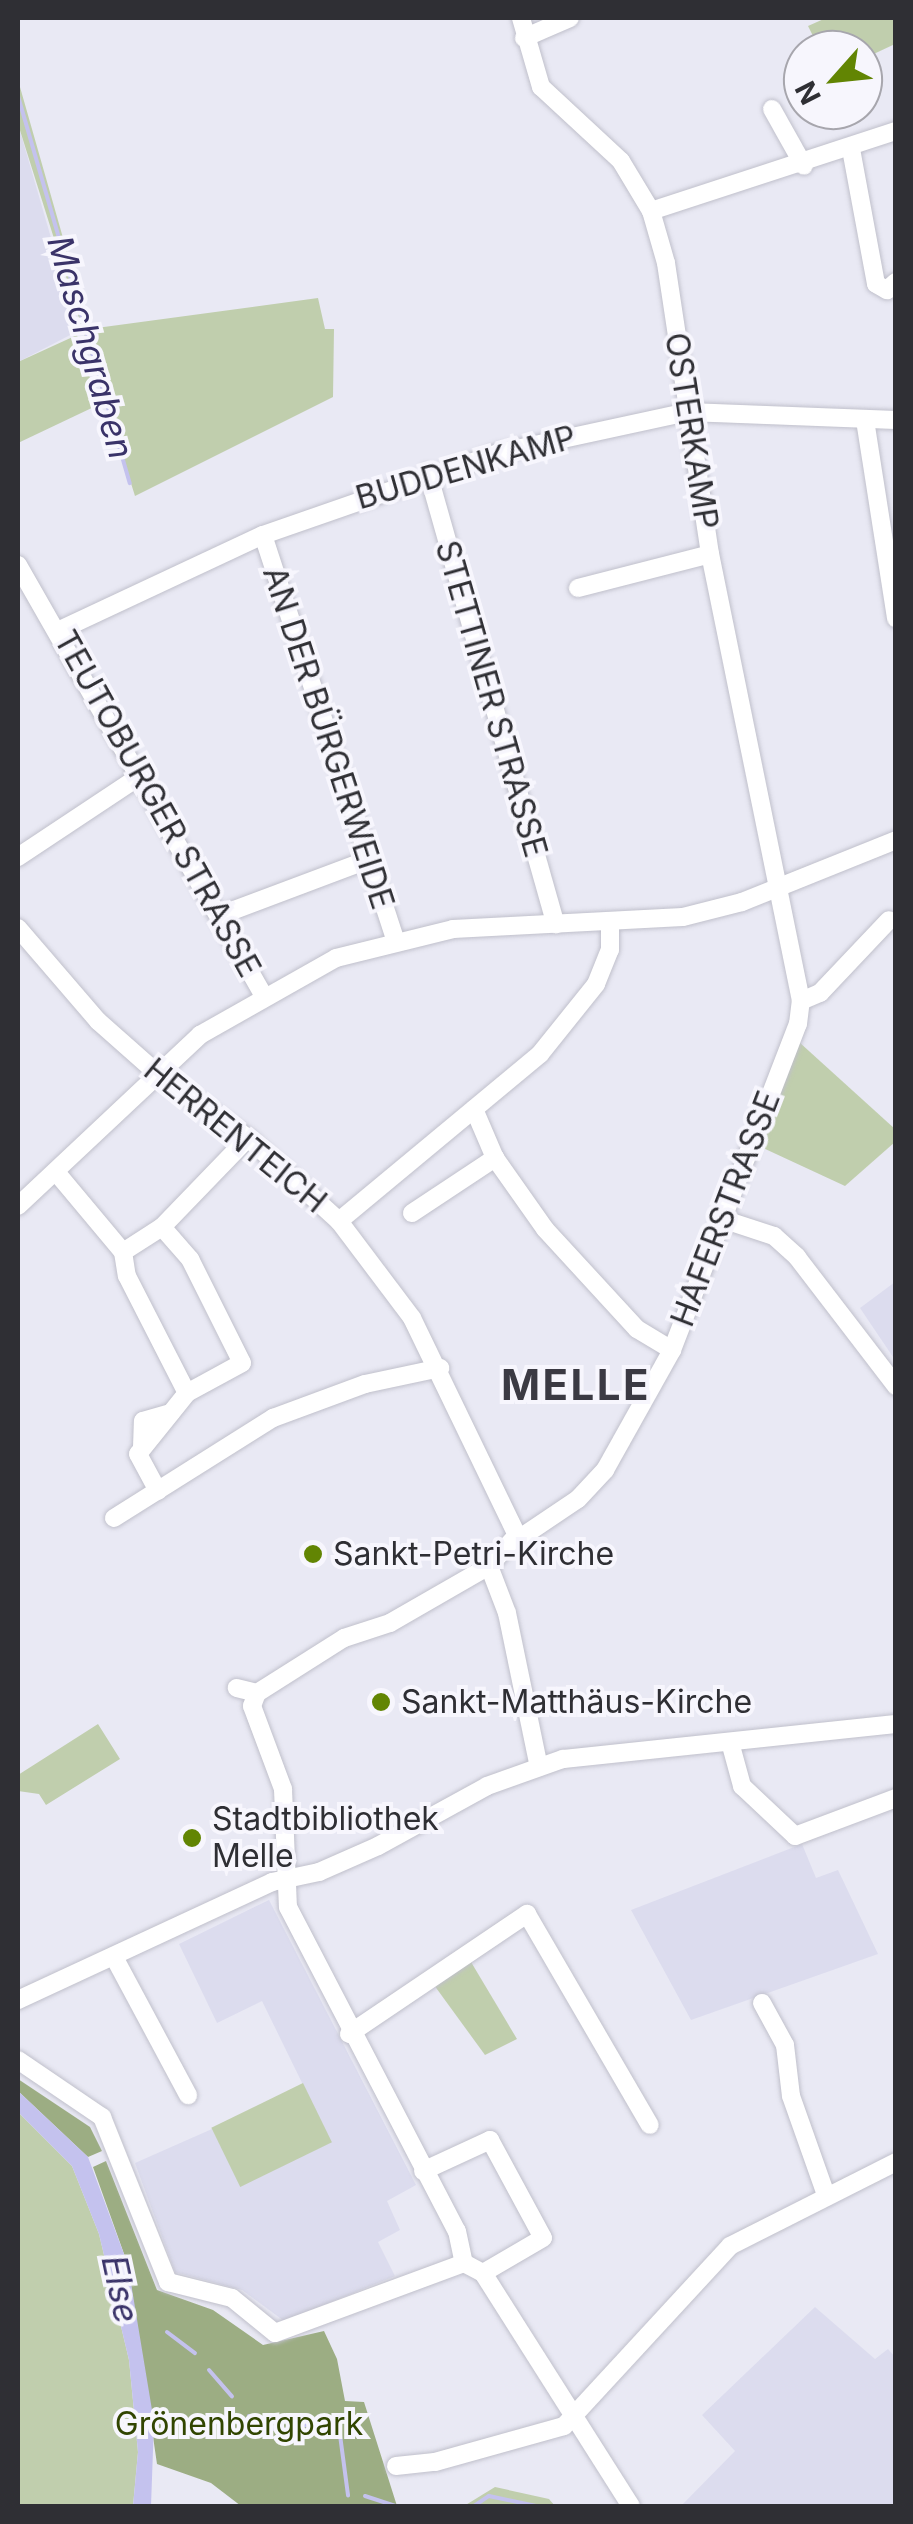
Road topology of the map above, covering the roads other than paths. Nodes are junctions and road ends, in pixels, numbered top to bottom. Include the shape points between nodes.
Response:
1 (520, 18) edge
2 (570, 18) edge
3 (524, 38) junction
4 (772, 109) dead end
5 (896, 131) edge
6 (851, 148) junction
7 (804, 166) junction
8 (651, 211) junction
9 (876, 266) junction
10 (896, 273) edge
11 (896, 282) edge
12 (688, 412) junction
13 (865, 420) junction
14 (896, 420) edge
15 (428, 472) junction
16 (262, 535) junction
17 (710, 554) junction
18 (18, 565) edge
19 (578, 588) dead end
20 (896, 619) edge
21 (60, 630) junction
22 (140, 776) junction
23 (896, 840) edge
24 (861, 856) junction
25 (896, 856) edge
26 (18, 857) edge
27 (367, 860) junction
28 (777, 887) junction
29 (222, 915) junction
30 (889, 920) dead end
31 (556, 924) junction
32 (610, 925) junction
33 (18, 928) edge
34 (395, 940) junction
35 (263, 994) junction
36 (801, 1001) junction
37 (158, 1074) junction
38 (474, 1108) junction
39 (248, 1138) junction
40 (495, 1158) junction
41 (56, 1172) junction
42 (18, 1206) edge
43 (412, 1213) dead end
44 (722, 1218) junction
45 (339, 1221) junction
46 (162, 1227) junction
47 (122, 1252) junction
48 (672, 1350) junction
49 (440, 1368) junction
50 (896, 1386) edge
51 (188, 1394) junction
52 (163, 1488) junction
53 (114, 1518) dead end
54 (516, 1540) junction
55 (489, 1566) junction
56 (237, 1688) dead end
57 (257, 1693) junction
58 (896, 1724) edge
59 (730, 1742) junction
60 (539, 1767) junction
61 (896, 1798) edge
62 (282, 1878) junction
63 (114, 1957) junction
64 (18, 2000) edge
65 (762, 2002) dead end
66 (349, 2034) junction
67 (18, 2060) edge
68 (188, 2096) dead end
69 (650, 2125) dead end
70 (896, 2162) edge
71 (423, 2172) junction
72 (826, 2196) junction
73 (464, 2263) junction
74 (484, 2273) junction
75 (571, 2414) junction
76 (396, 2466) dead end
77 (630, 2506) edge

1 - 3 street, OSTERKAMP
2 - 3 street
3 - 8 street, OSTERKAMP via 541,87 621,161
4 - 7 street
5 - 6 street
6 - 7 street
6 - 9 street
7 - 8 street
8 - 12 street, OSTERKAMP
9 - 10 street
9 - 11 street via 876,284 887,290
12 - 13 street, BUDDENKAMP
12 - 15 street, BUDDENKAMP
12 - 17 street, OSTERKAMP
13 - 14 street, BUDDENKAMP
13 - 20 street
15 - 16 street, BUDDENKAMP
15 - 31 street, STETTINER STRASSE
16 - 21 street, BUDDENKAMP
16 - 27 street, AN DER BÜRGERWEIDE
17 - 19 street
17 - 28 street, OSTERKAMP
18 - 21 street, TEUTOBURGER STRASSE
21 - 22 street, TEUTOBURGER STRASSE
22 - 26 street
22 - 29 street, TEUTOBURGER STRASSE
23 - 24 street
24 - 25 street
24 - 28 street
27 - 29 street
27 - 34 street, AN DER BÜRGERWEIDE
28 - 32 street via 683,917
28 - 36 street, HAFERSTRASSE
29 - 35 street, TEUTOBURGER STRASSE
30 - 36 street via 820,993
31 - 32 street
31 - 34 street
32 - 38 street via 603,972 574,1017
33 - 37 street, HERRENTEICH via 68,991
34 - 35 street via 336,958
35 - 37 street via 200,1035
36 - 44 street, HAFERSTRASSE via 798,1024
37 - 39 street, HERRENTEICH
37 - 41 street
38 - 40 street
38 - 45 street
39 - 45 street, HERRENTEICH
39 - 46 street
40 - 43 street
40 - 48 street via 587,1280 637,1329
41 - 42 street
41 - 47 street
44 - 48 street, HAFERSTRASSE
44 - 50 street via 774,1236 797,1257
45 - 49 street, HERRENTEICH
46 - 47 street
46 - 51 street via 190,1259 242,1363
47 - 51 street via 127,1276
48 - 54 street, HAFERSTRASSE via 605,1470 578,1498
49 - 52 street via 366,1384 272,1418
49 - 54 street, HERRENTEICH
51 - 52 street via 138,1454
52 - 53 street
54 - 55 street
55 - 57 street via 390,1623 344,1638
55 - 60 street via 508,1614
56 - 57 street
57 - 62 street via 252,1706 281,1781 286,1818
58 - 59 street
59 - 60 street via 592,1753
59 - 61 street via 742,1786 795,1836
60 - 62 street via 488,1786 334,1866
62 - 63 street
62 - 66 street via 288,1906
63 - 64 street
63 - 68 street
65 - 72 street via 785,2045 791,2096
66 - 69 street via 527,1914
66 - 71 street
67 - 73 street via 102,2117 168,2282 232,2298 275,2333
70 - 72 street
71 - 73 street via 457,2232
71 - 74 street via 490,2140 543,2238
72 - 75 street via 730,2246
73 - 74 street
74 - 75 street
75 - 76 street via 564,2426 520,2441
75 - 77 street

